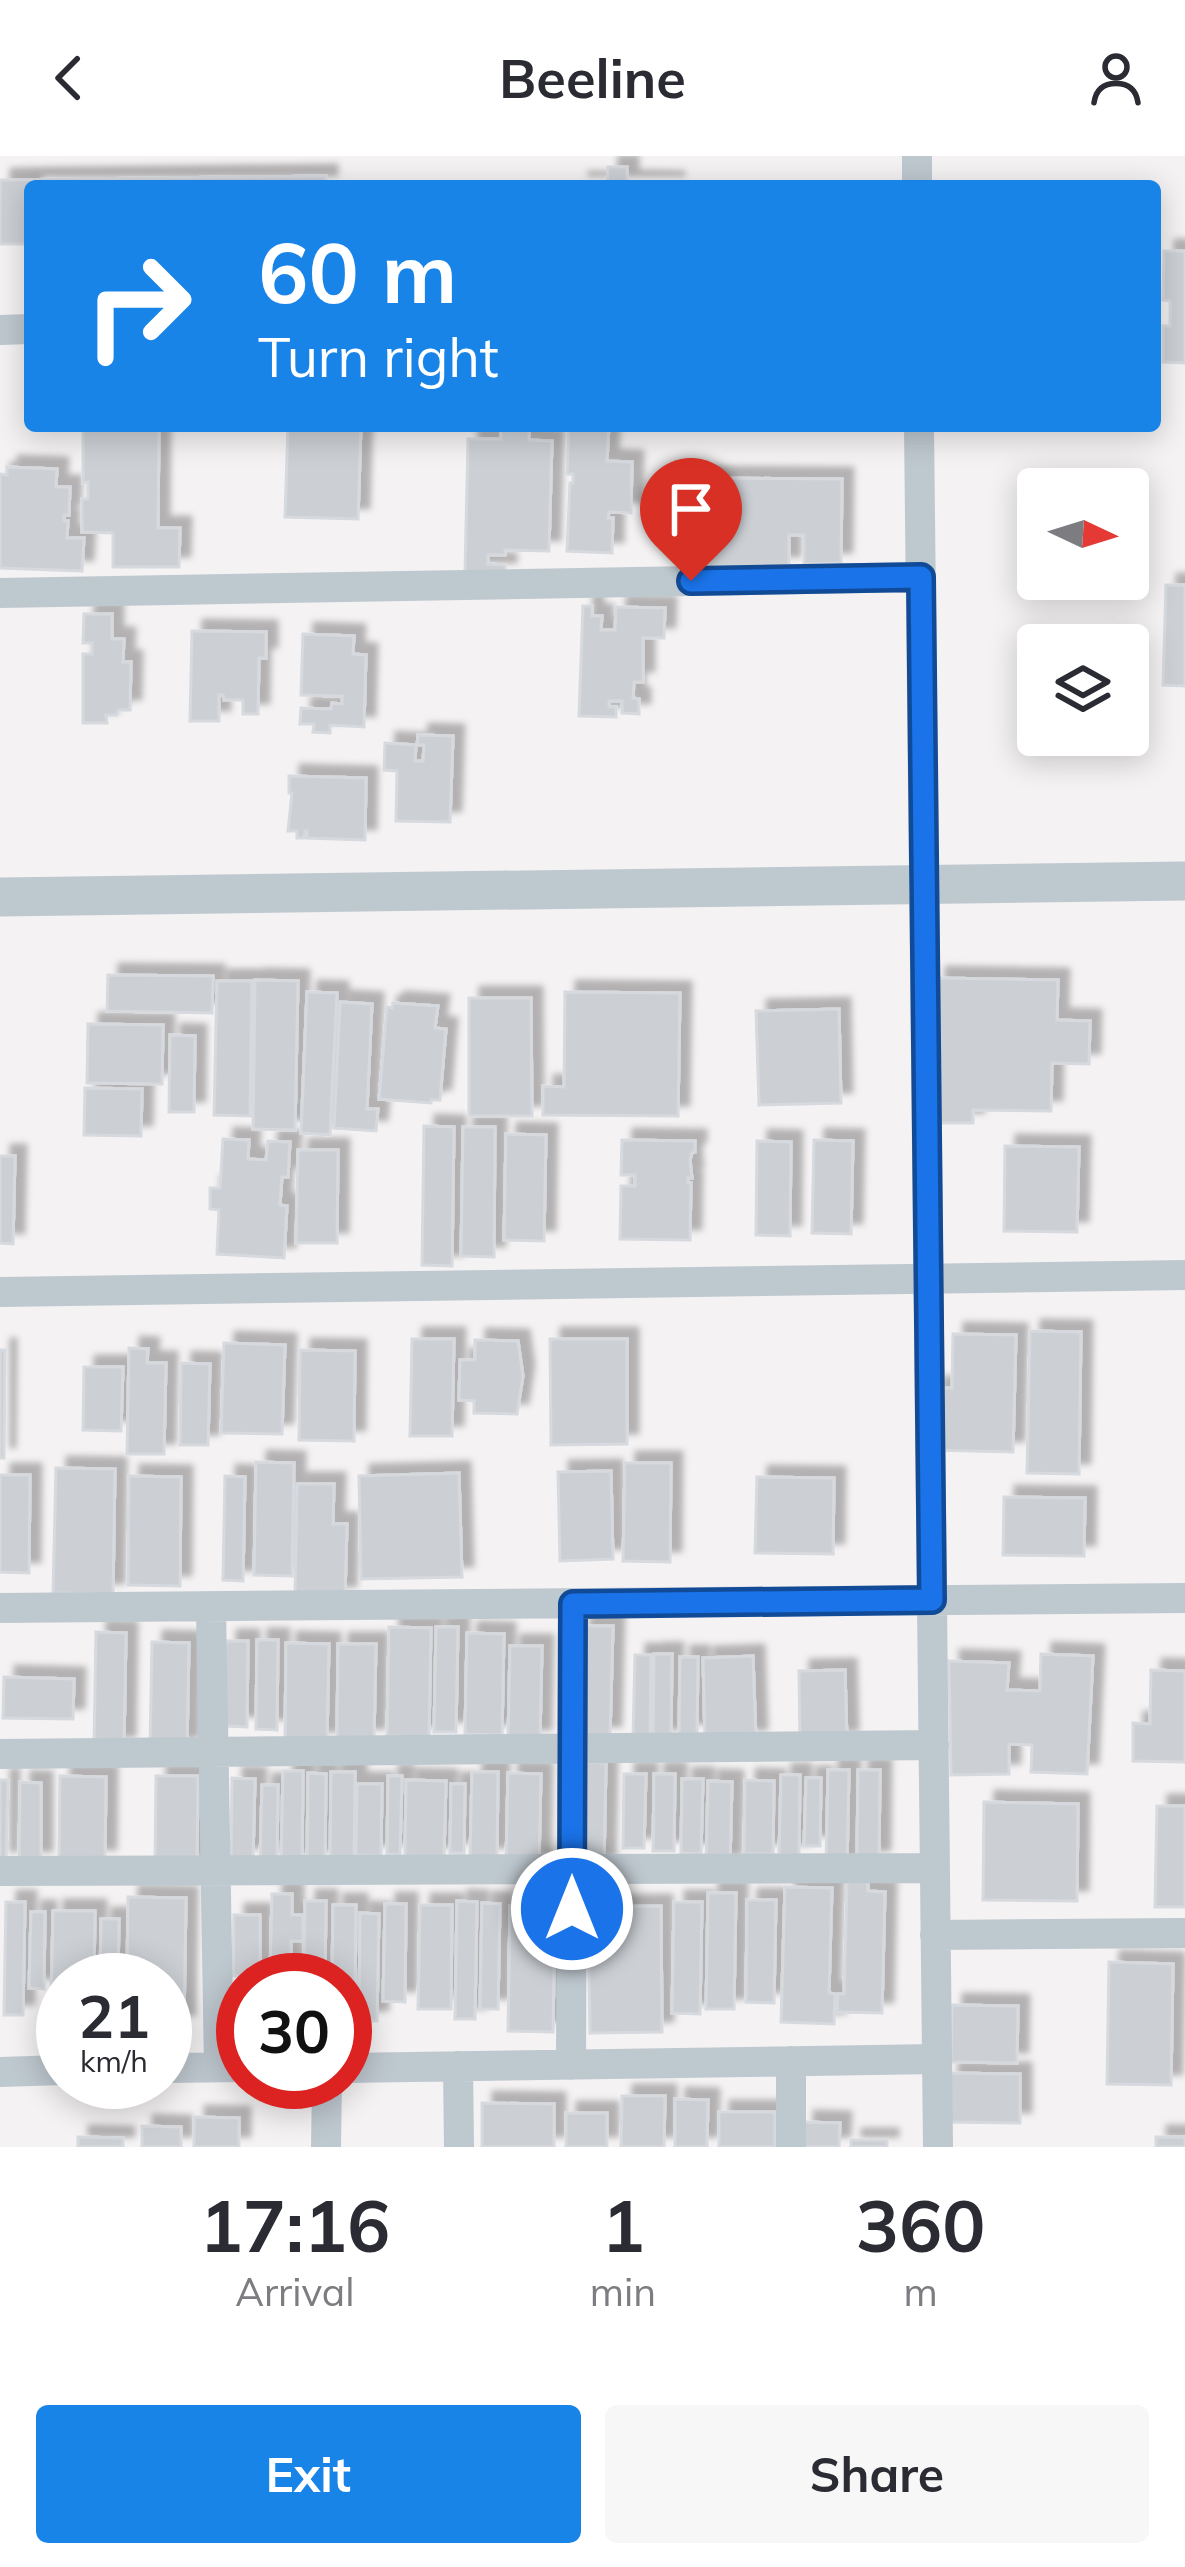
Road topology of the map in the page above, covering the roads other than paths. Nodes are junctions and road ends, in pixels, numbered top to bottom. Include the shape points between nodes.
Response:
1 (919, 432) edge
2 (921, 577) junction
3 (0, 592) edge
4 (1185, 881) edge
5 (924, 885) junction
6 (0, 897) edge
7 (1185, 1275) edge
8 (928, 1279) junction
9 (0, 1292) edge
10 (1185, 1598) edge
11 (932, 1600) junction
12 (573, 1604) junction
13 (211, 1606) junction
14 (0, 1608) edge
15 (934, 1745) junction
16 (572, 1749) junction
17 (213, 1752) junction
18 (0, 1754) edge
19 (934, 1868) junction
20 (215, 1870) junction
21 (572, 1870) junction
22 (0, 1871) edge
23 (1185, 1933) edge
24 (935, 1935) junction
25 (222, 1953) edge
26 (937, 2060) junction
27 (790, 2062) junction
28 (571, 2065) junction
29 (458, 2066) junction
30 (372, 2068) edge
31 (36, 2071) edge
32 (0, 2072) edge
33 (327, 2109) edge
34 (326, 2147) edge
35 (459, 2147) edge
36 (791, 2147) edge
37 (938, 2147) edge

1 - 2 street
2 - 3 street
2 - 5 street
4 - 5 street
5 - 6 street
5 - 8 street
7 - 8 street
8 - 9 street
8 - 11 street
10 - 11 street
11 - 12 street
11 - 15 street
12 - 13 street
12 - 16 street
13 - 14 street
13 - 17 street
15 - 16 street
15 - 19 street
16 - 17 street
16 - 21 street
17 - 18 street
17 - 20 street
19 - 21 street
19 - 24 street
20 - 21 street
20 - 22 street
20 - 25 street
21 - 28 street
23 - 24 street
24 - 26 street
26 - 27 street
26 - 37 street
27 - 28 street
27 - 36 street
28 - 29 street
29 - 30 street
29 - 35 street
31 - 32 street
33 - 34 street

